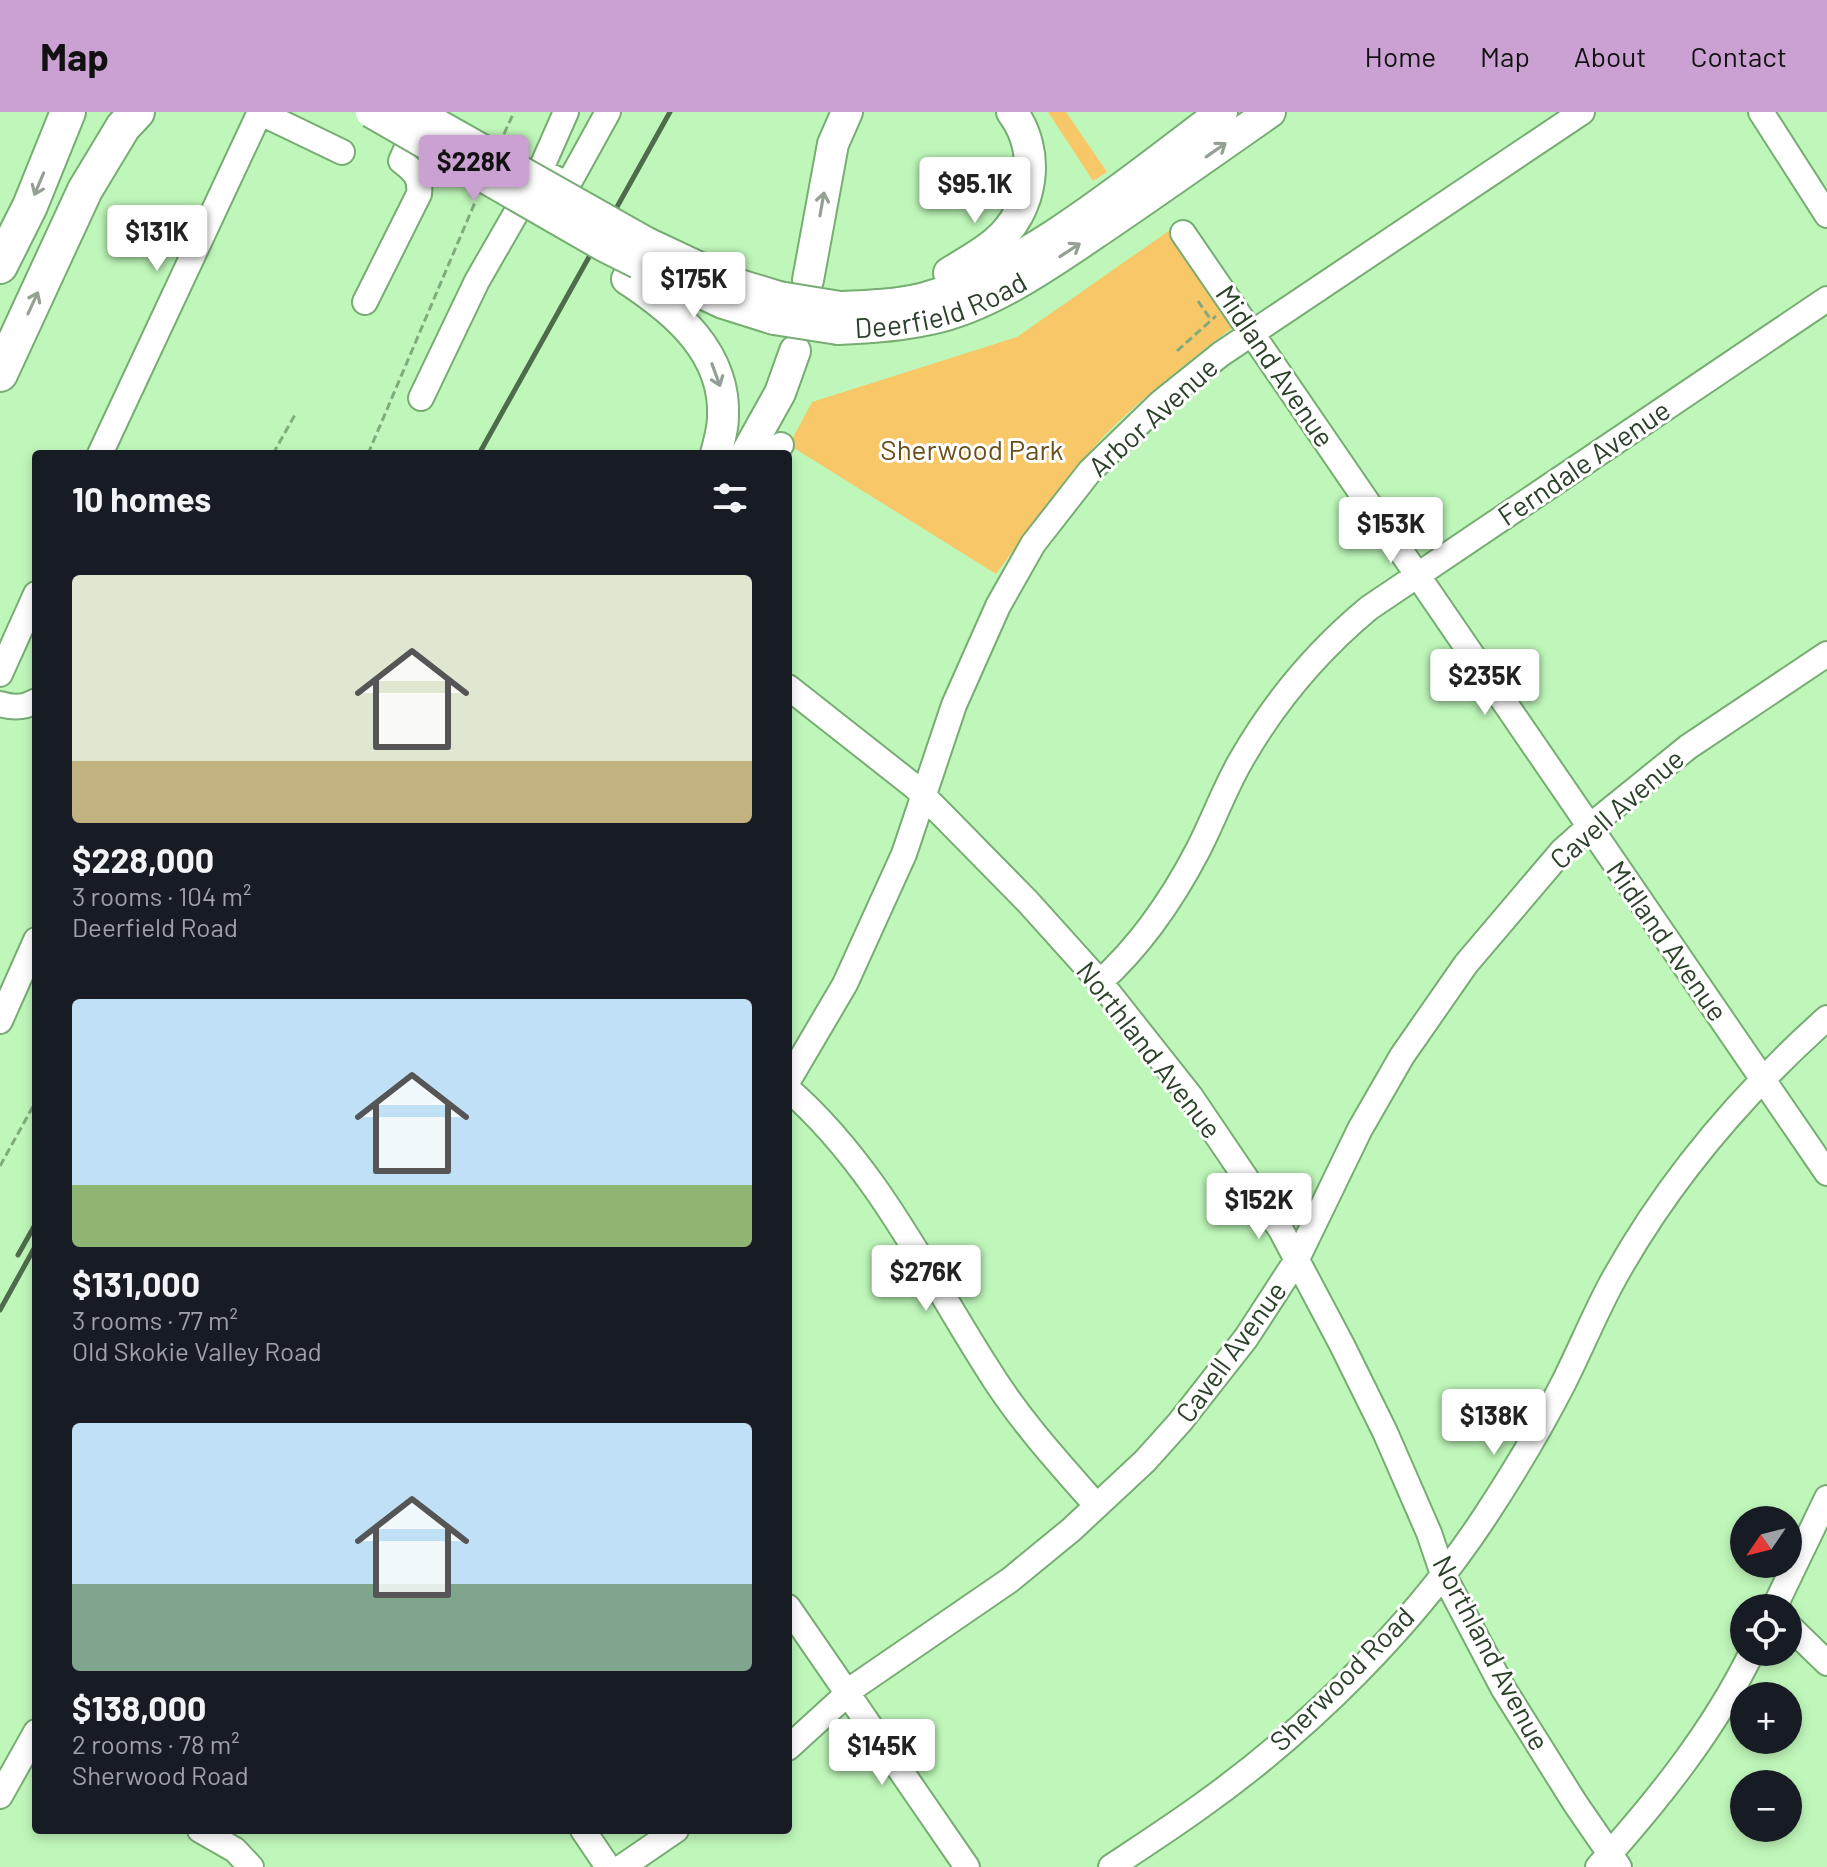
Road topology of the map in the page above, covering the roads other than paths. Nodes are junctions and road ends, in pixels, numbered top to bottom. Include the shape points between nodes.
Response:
1 (68, 112) edge
2 (137, 112) edge
3 (260, 112) edge
4 (371, 112) edge
5 (415, 112) edge
6 (422, 112) edge
7 (566, 112) edge
8 (608, 112) edge
9 (847, 112) edge
10 (1012, 112) edge
11 (1222, 112) edge
12 (1270, 112) edge
13 (1582, 112) edge
14 (1761, 112) edge
15 (342, 152) dead end
16 (540, 171) junction
17 (1155, 177) junction
18 (1827, 215) edge
19 (1183, 233) dead end
20 (637, 262) junction
21 (0, 266) edge
22 (808, 280) dead end
23 (1827, 299) edge
24 (365, 302) dead end
25 (896, 305) junction
26 (839, 318) junction
27 (1252, 334) junction
28 (795, 351) dead end
29 (0, 374) edge
30 (421, 398) dead end
31 (102, 450) edge
32 (717, 450) edge
33 (748, 450) edge
34 (1418, 575) junction
35 (32, 603) edge
36 (1827, 654) edge
37 (0, 674) edge
38 (792, 690) edge
39 (32, 703) edge
40 (0, 704) edge
41 (924, 798) junction
42 (1589, 827) junction
43 (32, 949) edge
44 (1100, 982) junction
45 (1827, 1018) edge
46 (0, 1021) edge
47 (792, 1074) edge
48 (1762, 1079) junction
49 (792, 1092) edge
50 (1827, 1173) edge
51 (1296, 1261) junction
52 (1827, 1498) edge
53 (1096, 1505) junction
54 (1443, 1574) junction
55 (1781, 1594) edge
56 (792, 1613) edge
57 (1802, 1639) edge
58 (1827, 1663) edge
59 (1744, 1666) edge
60 (846, 1694) junction
61 (32, 1741) edge
62 (792, 1744) edge
63 (0, 1796) edge
64 (207, 1834) edge
65 (586, 1834) edge
66 (670, 1834) edge
67 (1609, 1863) edge
68 (251, 1867) edge
69 (608, 1867) edge
70 (622, 1867) edge
71 (967, 1867) edge
72 (1111, 1867) edge

1 -> 21 highway
29 -> 2 highway via 92,176
3 - 15 street
3 - 31 street
4 - 20 main road, bridge
5 - 20 main road, Deerfield Road, bridge
6 - 24 street via 401,161 417,174 419,194
7 - 16 street
8 - 16 street via 571,179 563,182
22 -> 9 main road via 833,144
10 - 25 main road via 1027,144 1031,170 1017,218 986,250
11 - 17 main road, Deerfield Road
17 -> 12 main road, Deerfield Road
13 - 27 street, Arbor Avenue
14 - 18 street
16 - 30 street via 477,281
17 - 25 main road, Deerfield Road via 997,268 955,288
26 -> 17 main road, Deerfield Road via 869,328 932,319 963,308 1064,254
19 - 27 street, Midland Avenue
20 - 26 main road, Deerfield Road, bridge via 723,303
20 -> 32 main road via 710,358 720,381 723,421
23 - 34 street, Ferndale Avenue
25 - 26 main road, Deerfield Road
27 - 34 street, Midland Avenue
27 - 41 street, Arbor Avenue via 1160,403 1109,451 1033,544 981,639
28 - 33 main road via 780,393
34 - 42 street, Midland Avenue
34 - 44 street, Ferndale Avenue via 1334,637 1273,708 1239,763 1179,884
35 - 37 street
36 - 42 street, Cavell Avenue via 1688,747
38 - 41 street, Northland Avenue
39 - 40 street via 11,708
41 - 44 street, Northland Avenue
41 - 47 street, Arbor Avenue via 845,984
42 - 48 street, Midland Avenue
42 - 51 street, Cavell Avenue via 1562,851 1435,1005 1360,1129
43 - 46 street
44 - 51 street, Northland Avenue via 1191,1097 1281,1230
45 - 48 street, Sherwood Road
48 - 50 street, Midland Avenue
48 - 54 street, Sherwood Road via 1693,1159 1650,1221 1612,1283 1532,1442
49 - 53 street via 861,1168 986,1368
51 - 53 street, Cavell Avenue via 1246,1338 1180,1422
51 - 54 street, Northland Avenue via 1385,1432
52 - 55 street
53 - 60 street, Cavell Avenue via 1010,1580
54 - 67 street, Northland Avenue via 1503,1688
54 - 72 street, Sherwood Road via 1390,1637 1290,1735 1203,1805
56 - 60 street
57 - 58 street
59 - 67 street via 1697,1747
60 - 62 street, Cavell Avenue
60 - 71 street
61 - 63 street
64 - 68 street
65 - 69 street
66 - 70 street

